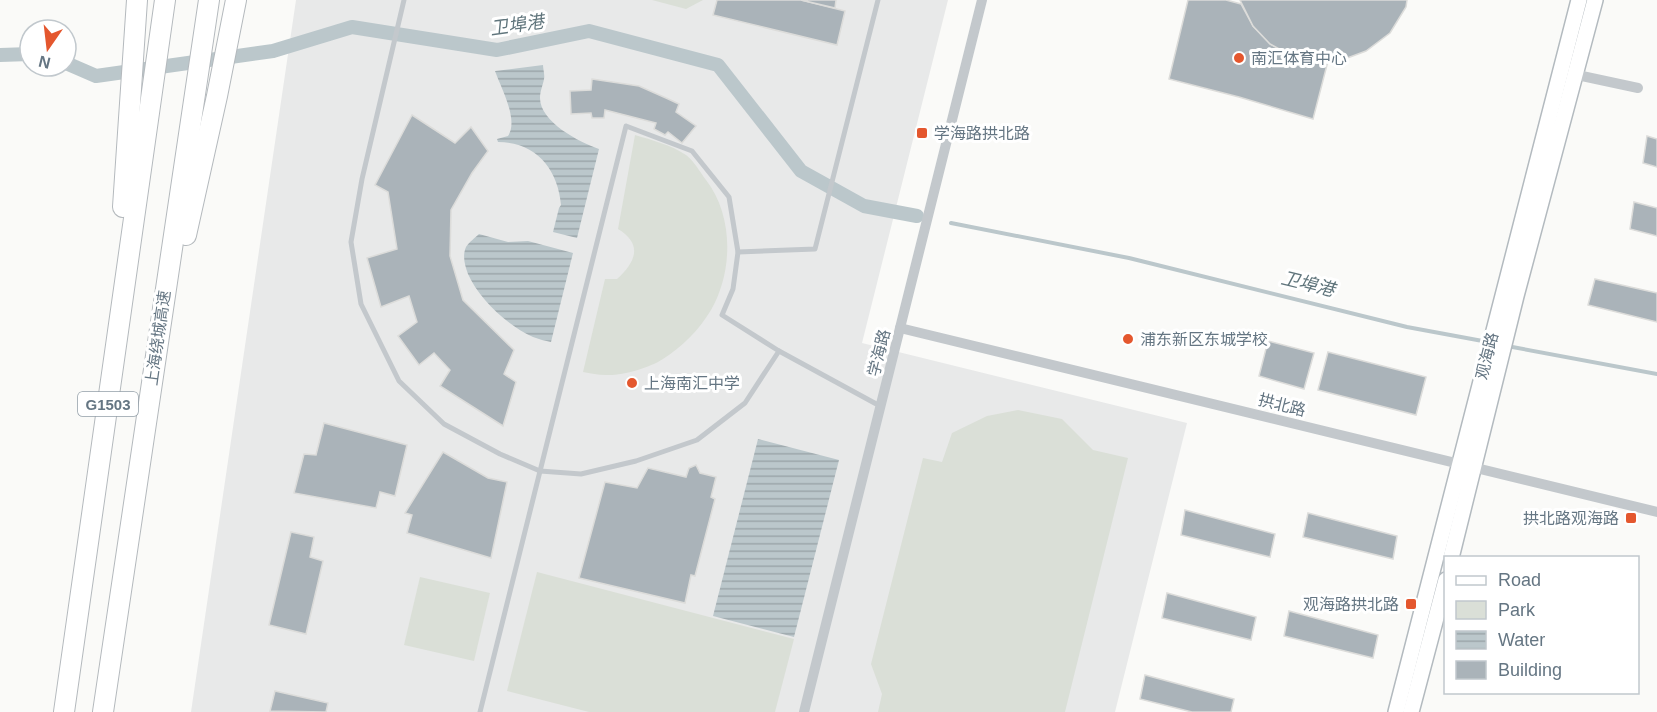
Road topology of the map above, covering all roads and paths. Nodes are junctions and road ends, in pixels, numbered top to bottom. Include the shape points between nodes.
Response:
1 (137, 0) edge
2 (165, 0) edge
3 (209, 0) edge
4 (236, 0) edge
5 (404, 0) edge
6 (878, 0) edge
7 (982, 0) edge
8 (1579, 0) edge
9 (1595, 0) edge
10 (1568, 73) junction
11 (1638, 88) dead end
12 (141, 96) junction
13 (738, 252) junction
14 (900, 328) junction
15 (779, 351) junction
16 (151, 389) junction
17 (881, 407) junction
18 (1467, 465) junction
19 (540, 471) junction
20 (1657, 512) edge
21 (1451, 556) edge
22 (1444, 588) edge
23 (64, 712) edge
24 (103, 712) edge
25 (480, 712) edge
26 (804, 712) edge
27 (1395, 712) edge
28 (1411, 712) edge

1 - 12 highway via 134,52
2 - 12 highway, G1503 via 158,51
3 - 16 highway, 上海绕城高速 / G1503
4 - 16 highway
5 - 19 lane via 351,242 361,304 399,381 444,424
6 - 13 lane via 815,249
7 - 14 street, 学海路
8 - 10 main road, 观海路
9 - 10 main road, 观海路
10 - 11 street
10 - 18 main road, 观海路
12 - 23 highway, G1503 via 111,384
13 - 15 lane via 733,289 722,315
13 - 19 lane via 729,197 692,151 626,126
14 - 17 street, 学海路
14 - 18 street, 拱北路
15 - 17 lane
15 - 19 lane via 745,403 697,440 581,474
16 - 24 highway, 上海绕城高速 / G1503
17 - 26 street, 学海路
18 - 20 street, 拱北路
18 - 21 main road, 观海路
18 - 27 main road, 观海路
19 - 25 lane
22 - 28 main road

